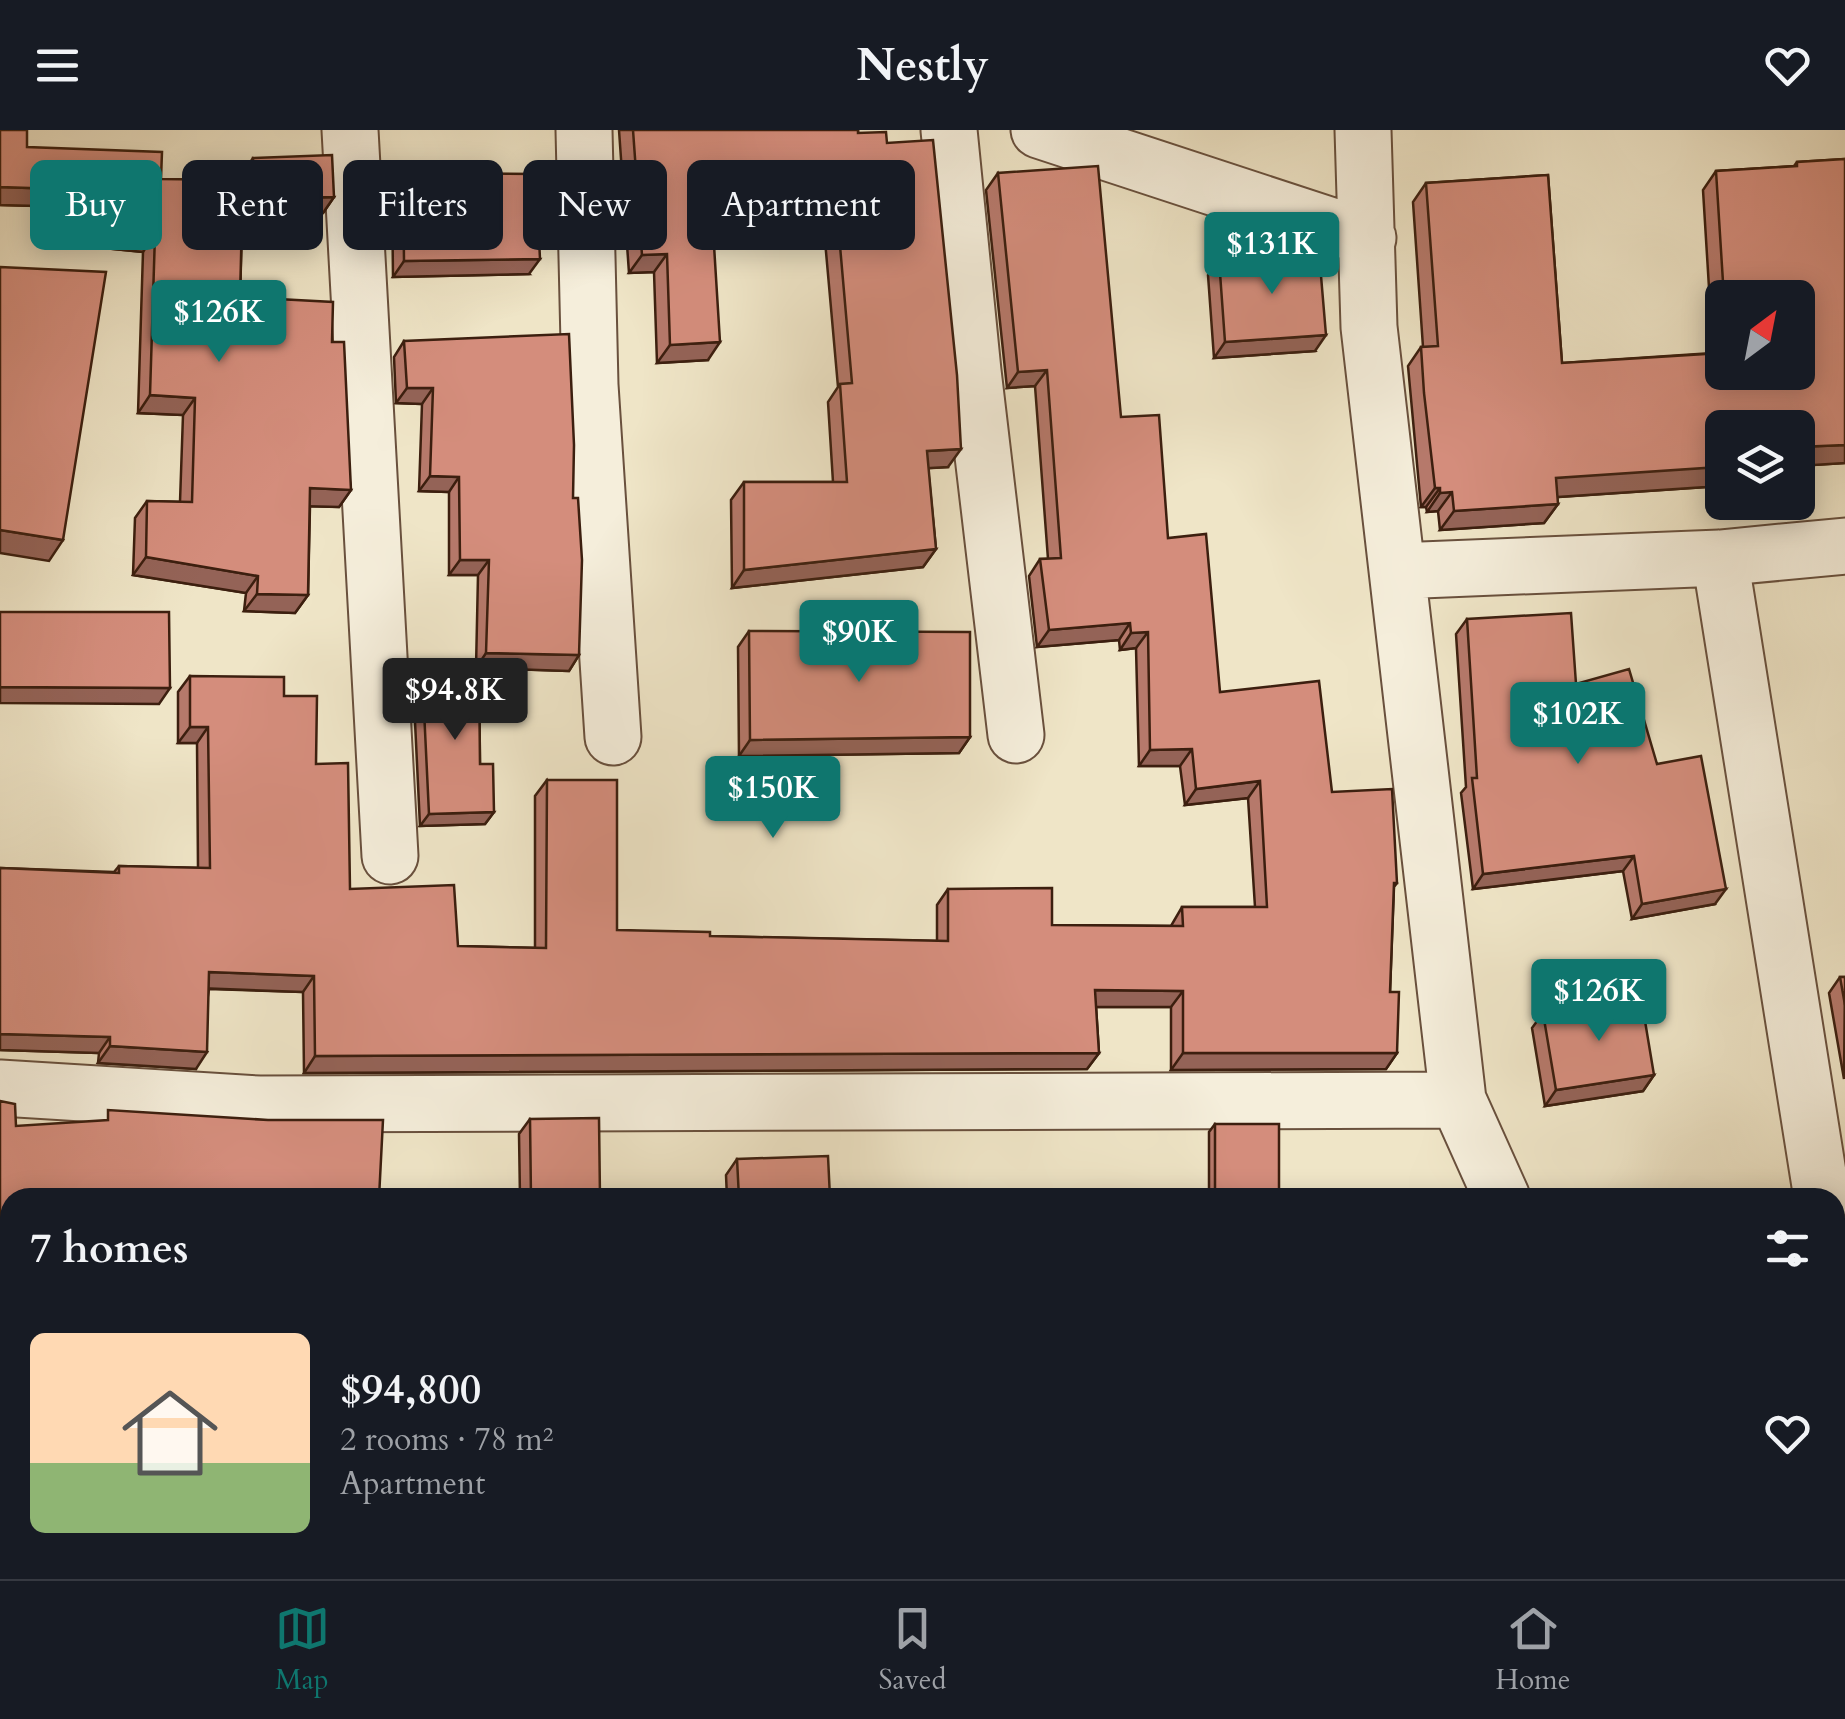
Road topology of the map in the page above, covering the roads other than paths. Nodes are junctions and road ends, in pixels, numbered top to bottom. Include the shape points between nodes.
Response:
1 (350, 130) edge
2 (584, 130) edge
3 (948, 130) edge
4 (1039, 130) edge
5 (1362, 130) edge
6 (1368, 238) junction
7 (1845, 546) edge
8 (1720, 558) junction
9 (1397, 571) junction
10 (1016, 736) dead end
11 (613, 737) dead end
12 (390, 856) dead end
13 (0, 1088) edge
14 (1458, 1100) junction
15 (1498, 1188) edge
16 (1820, 1188) edge

1 - 12 street
2 - 11 street via 590,385
3 - 10 street
4 - 6 street
5 - 6 street
6 - 9 street via 1369,327
7 - 8 street
8 - 9 street
8 - 16 street
9 - 14 street
13 - 14 street via 259,1104
14 - 15 street

